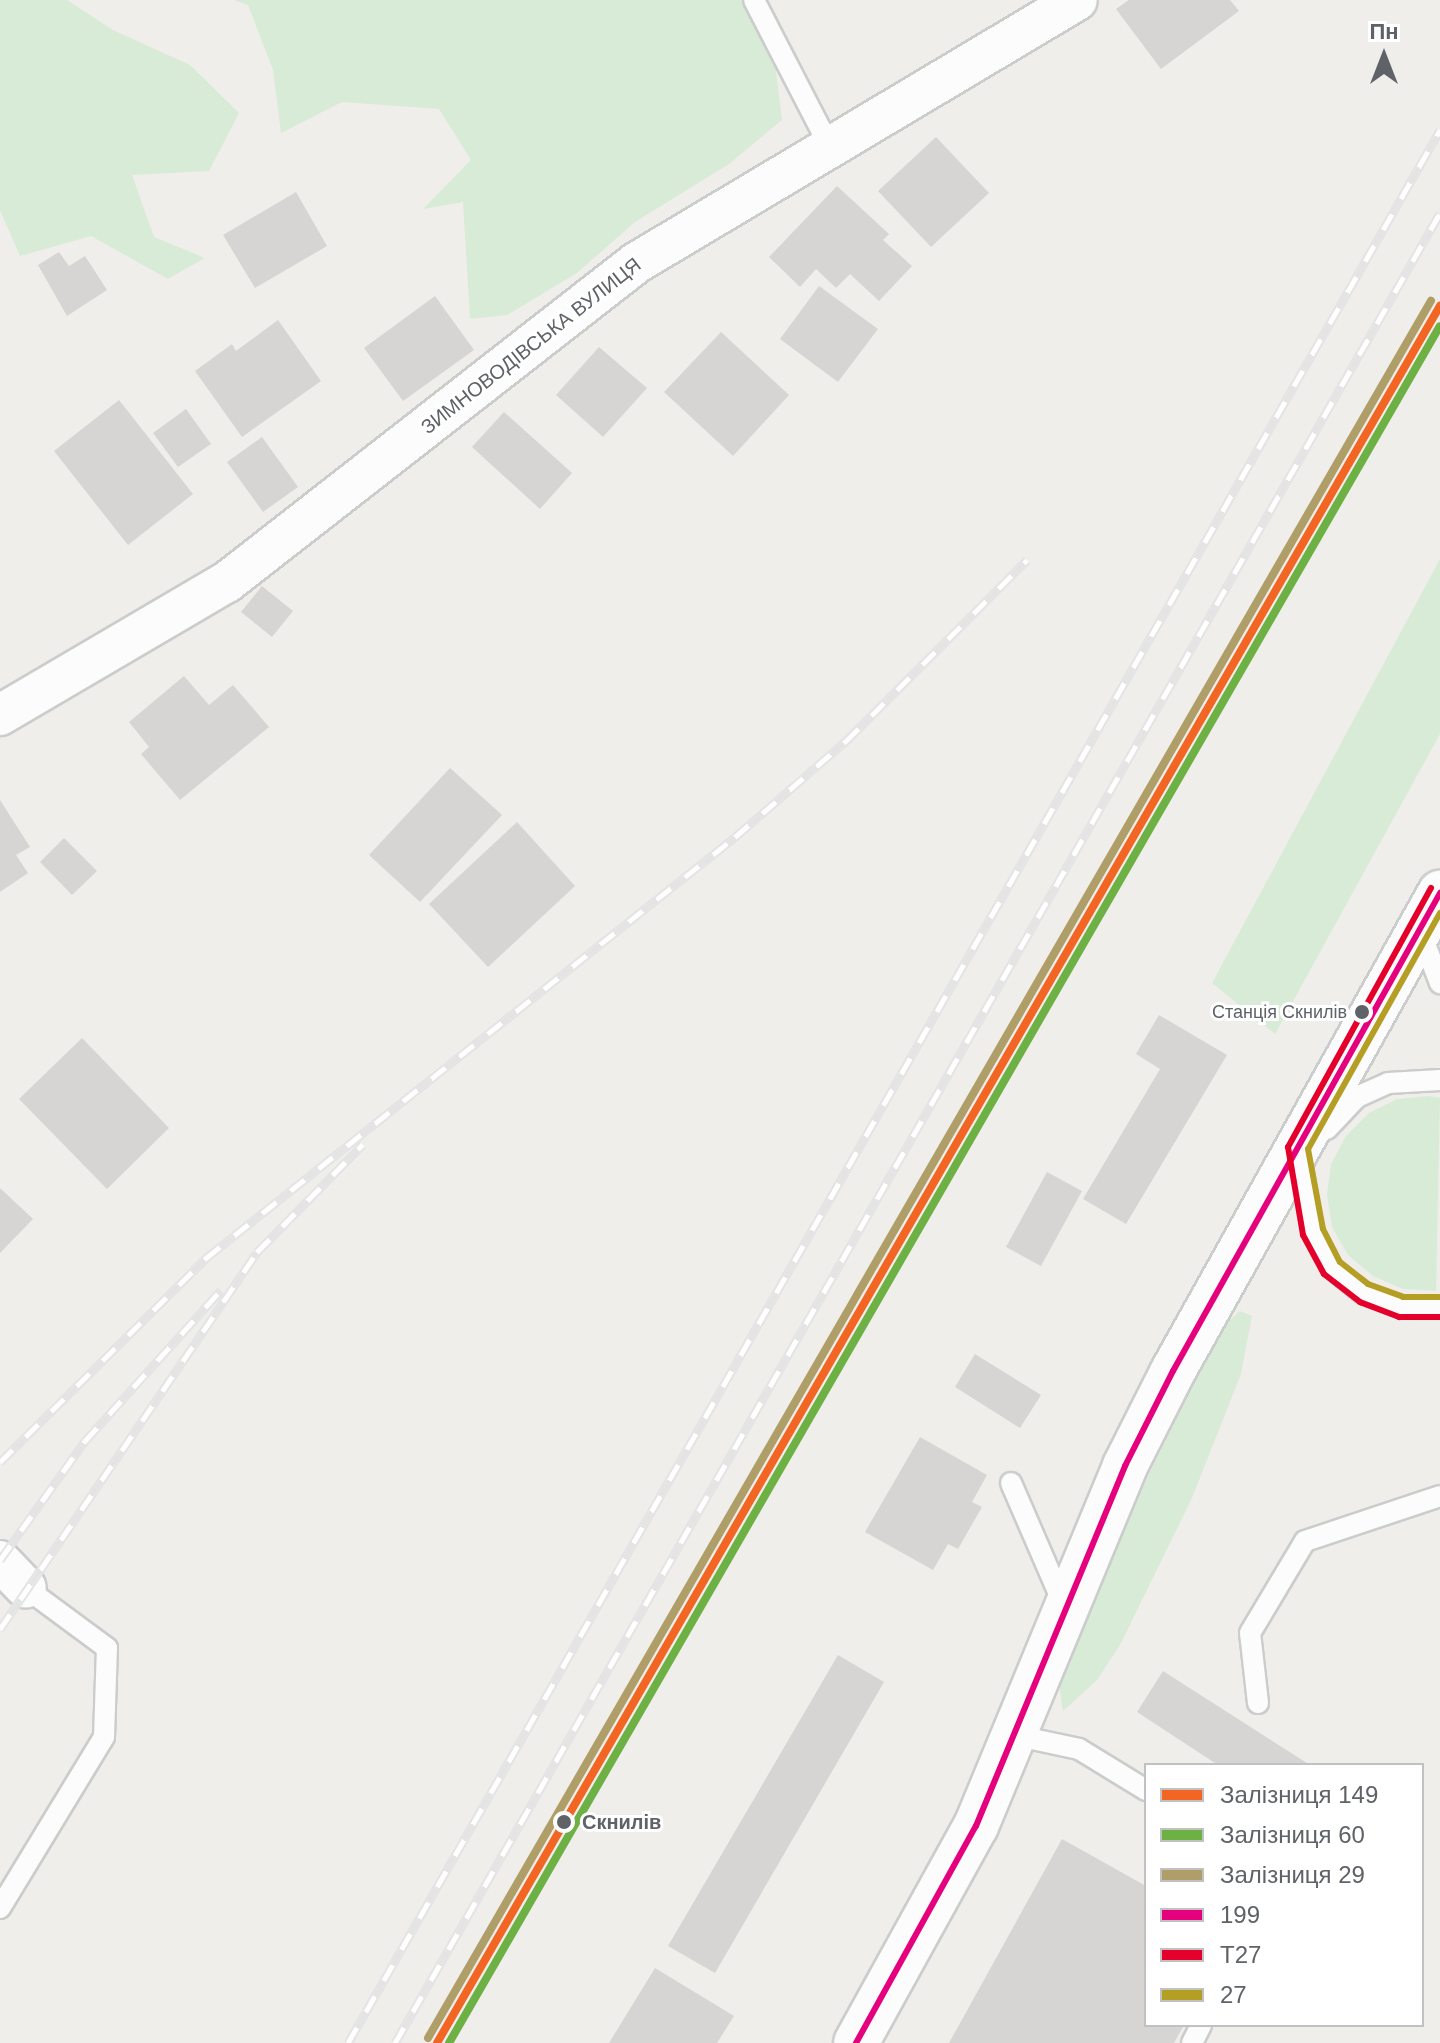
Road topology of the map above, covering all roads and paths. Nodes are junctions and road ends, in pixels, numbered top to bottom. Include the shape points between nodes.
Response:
1 (754, 0) edge
2 (1077, 0) edge
3 (830, 147) junction
4 (0, 715) edge
5 (1440, 893) edge
6 (1420, 931) junction
7 (1440, 983) edge
8 (1440, 1080) edge
9 (1302, 1166) junction
10 (1440, 1307) edge
11 (1011, 1483) dead end
12 (1440, 1496) edge
13 (13, 1574) edge
14 (1065, 1607) junction
15 (1258, 1703) dead end
16 (1018, 1736) junction
17 (1144, 1789) edge
18 (0, 1908) edge
19 (856, 2043) edge

1 - 3 lane
2 - 3 street, ЗИМНОВОДІВСЬКА ВУЛИЦЯ
3 - 4 street, ЗИМНОВОДІВСЬКА ВУЛИЦЯ via 636,263 227,582
5 - 6 street
6 - 7 lane
6 - 9 street
8 - 9 lane via 1388,1083 1357,1097 1331,1121
9 - 10 lane via 1313,1232 1332,1268 1363,1293 1401,1307
9 - 14 street via 1173,1371
11 - 14 lane
12 - 15 lane via 1305,1541 1250,1633
13 - 18 lane via 107,1648 104,1737
14 - 16 street
16 - 17 lane via 1079,1749
16 - 19 street via 976,1826

